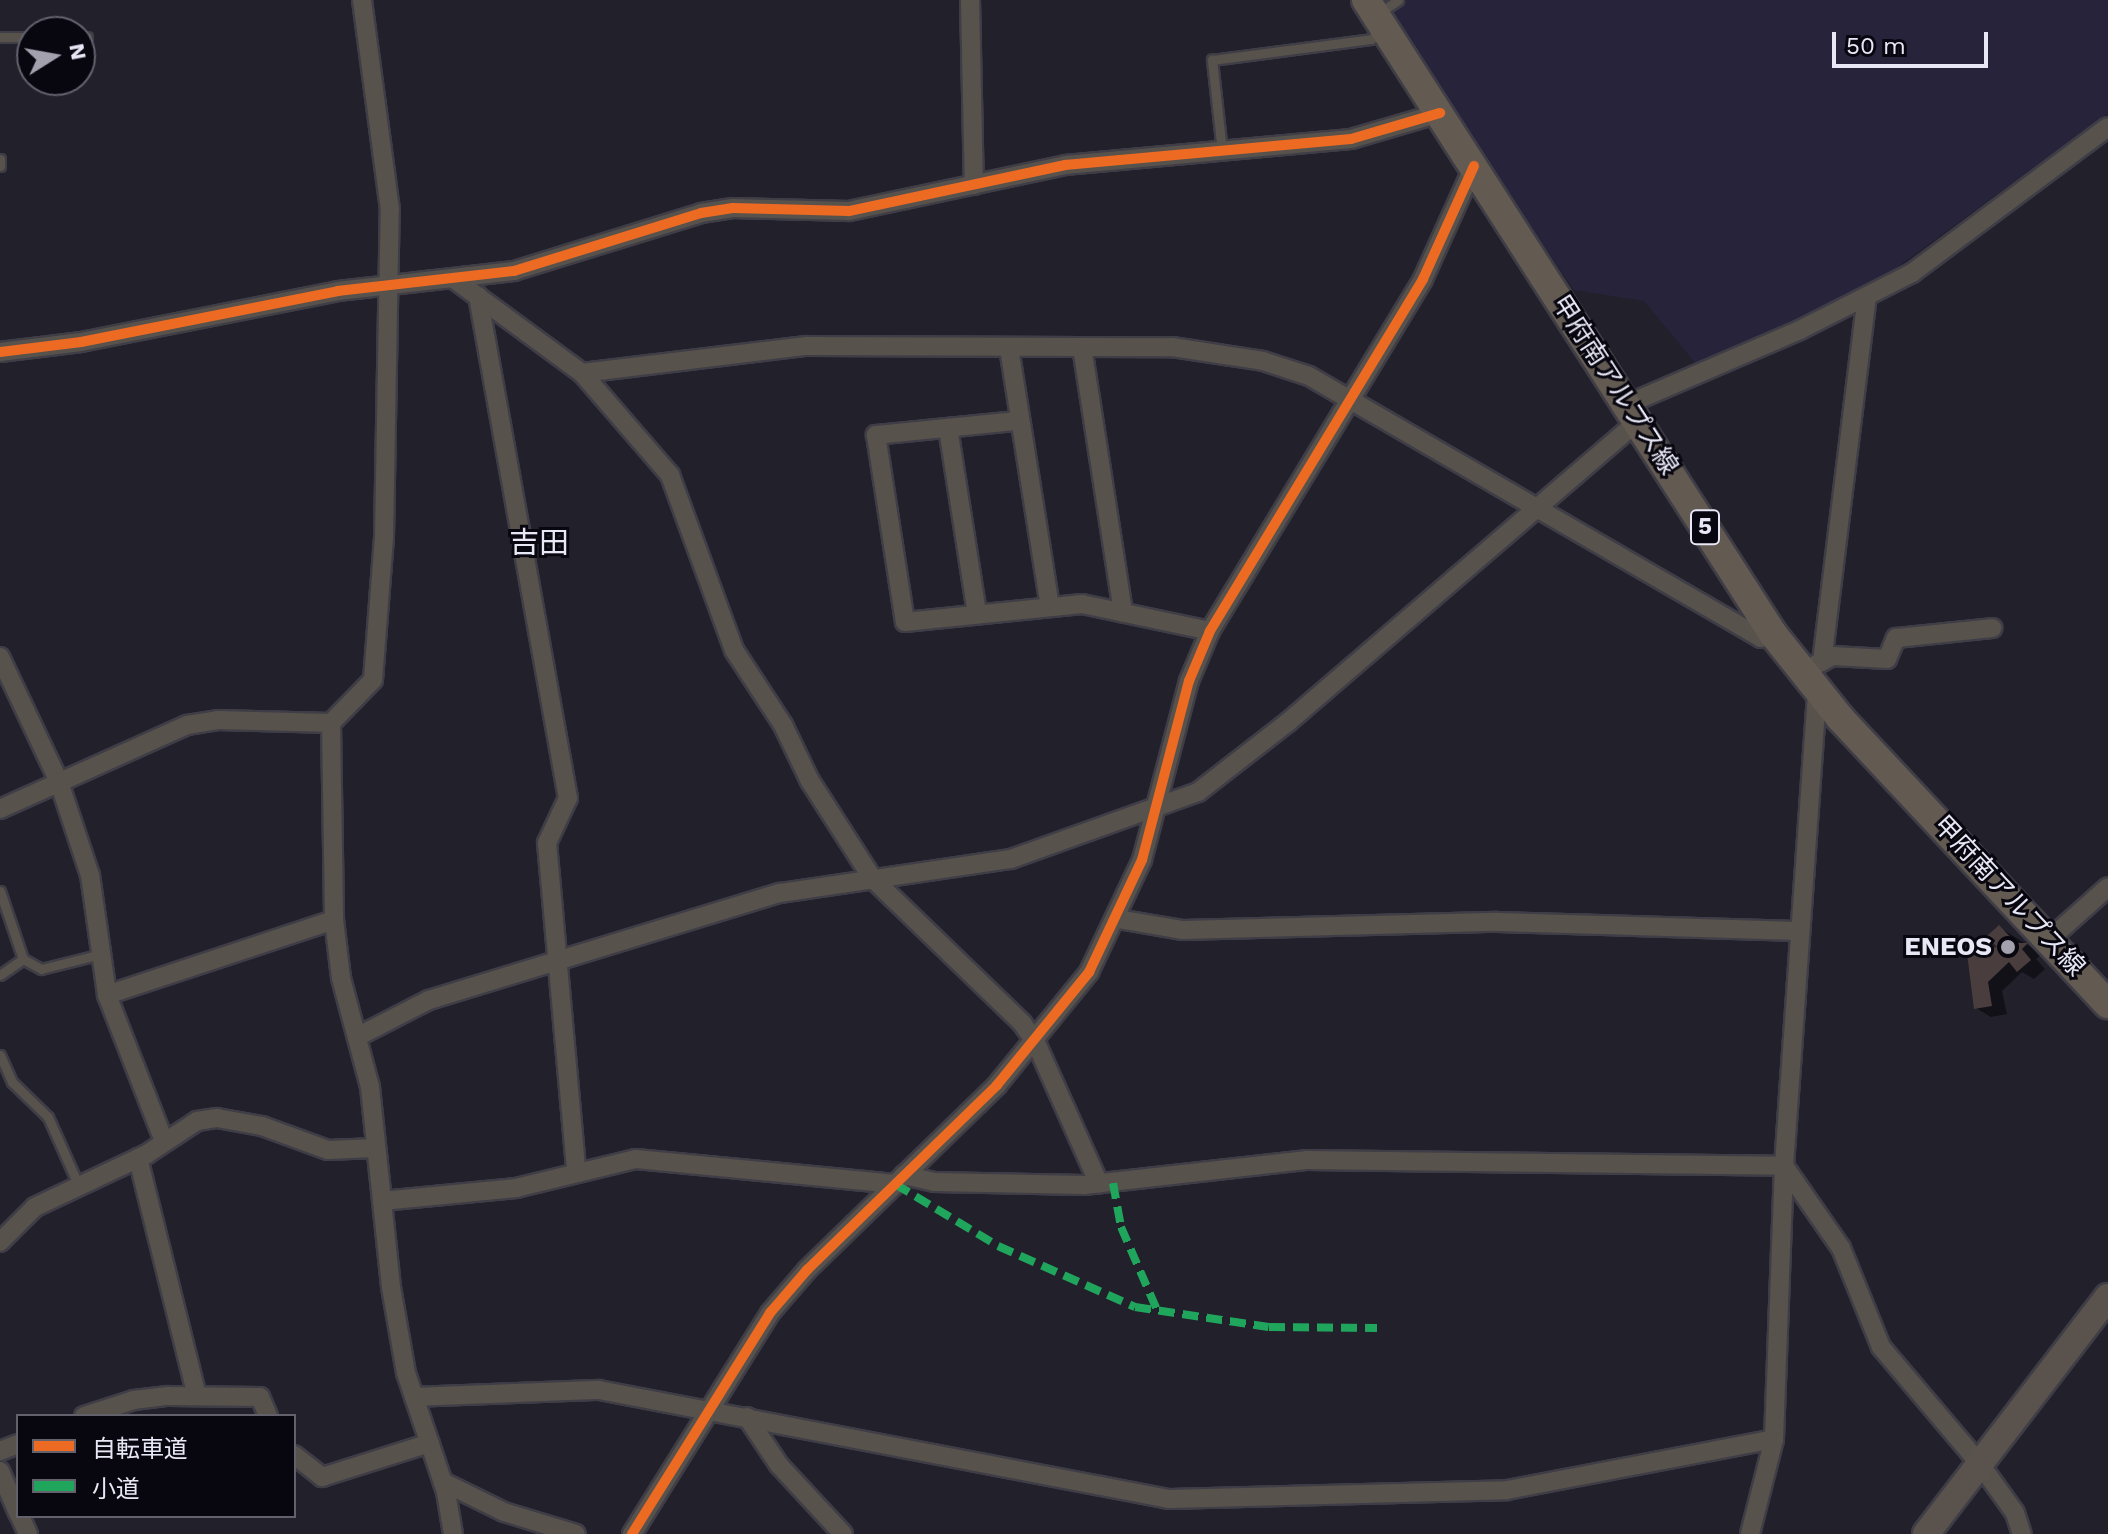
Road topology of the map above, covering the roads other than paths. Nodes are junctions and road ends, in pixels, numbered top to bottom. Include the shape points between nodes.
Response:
1 (362, 0) edge
2 (970, 0) edge
3 (1381, 11) edge
4 (1440, 113) junction
5 (2108, 127) edge
6 (1222, 151) junction
7 (0, 159) edge
8 (0, 166) edge
9 (1474, 166) junction
10 (974, 185) junction
11 (454, 279) junction
12 (389, 286) junction
13 (478, 296) junction
14 (1867, 298) junction
15 (1082, 347) junction
16 (1009, 348) junction
17 (0, 352) edge
18 (582, 373) junction
19 (1352, 400) junction
20 (1633, 412) junction
21 (1016, 421) junction
22 (948, 428) junction
23 (1537, 507) junction
24 (1050, 607) junction
25 (1123, 613) junction
26 (977, 614) junction
27 (1992, 628) dead end
28 (1210, 631) junction
29 (1773, 634) junction
30 (0, 657) edge
31 (1813, 675) junction
32 (331, 723) junction
33 (59, 782) junction
34 (1157, 805) junction
35 (0, 809) edge
36 (872, 878) junction
37 (2108, 887) edge
38 (0, 891) edge
39 (1118, 919) junction
40 (334, 920) junction
41 (1798, 931) junction
42 (2051, 938) junction
43 (101, 954) junction
44 (23, 959) junction
45 (557, 960) junction
46 (0, 975) edge
47 (107, 995) junction
48 (2108, 1004) edge
49 (357, 1037) junction
50 (1036, 1043) junction
51 (0, 1055) edge
52 (164, 1141) junction
53 (376, 1148) junction
54 (138, 1158) junction
55 (1784, 1166) junction
56 (576, 1170) junction
57 (899, 1180) junction
58 (78, 1184) junction
59 (1099, 1184) junction
60 (382, 1201) junction
61 (3, 1231) edge
62 (2108, 1297) edge
63 (197, 1396) junction
64 (414, 1397) junction
65 (711, 1409) junction
66 (90, 1414) edge
67 (267, 1414) edge
68 (747, 1417) junction
69 (1774, 1439) junction
70 (430, 1443) junction
71 (296, 1457) edge
72 (1980, 1464) junction
73 (0, 1471) edge
74 (443, 1482) junction
75 (4, 1495) edge
76 (453, 1534) edge
77 (576, 1534) edge
78 (632, 1534) edge
79 (843, 1534) edge
80 (1750, 1534) edge
81 (1926, 1534) edge
82 (2022, 1534) edge

1 - 12 street via 390,210
2 - 10 street
3 - 4 main road, 甲府南アルプス線 / 5
3 - 6 lane via 1371,39 1212,60
4 - 6 street via 1351,139
4 - 9 main road, 甲府南アルプス線 / 5
5 - 14 street via 1912,273
6 - 10 street via 1065,165
7 - 8 lane
9 - 19 street via 1423,279
9 - 20 main road, 甲府南アルプス線 / 5
10 - 11 street via 849,211 733,208 701,213 514,271
11 - 12 street
11 - 13 street
12 - 17 street
12 - 32 street via 384,538 373,680
13 - 18 street
13 - 45 street via 568,798 547,843
14 - 20 street
14 - 31 street
15 - 16 street
15 - 19 street via 1172,347 1263,361 1309,376
15 - 25 street
16 - 18 street via 806,346
16 - 21 street
18 - 36 street via 670,475 734,650
19 - 23 street
19 - 28 street
20 - 23 street
20 - 29 main road, 甲府南アルプス線 / 5
21 - 22 street
21 - 24 street
22 - 26 street
22 - 26 street via 876,435 905,622
23 - 29 street via 1761,638
23 - 34 street via 1287,723 1198,792
24 - 25 street via 1082,604
24 - 26 street
25 - 28 street
27 - 31 street via 1896,638 1887,659 1833,656
28 - 34 street via 1189,681
29 - 31 main road, 甲府南アルプス線 / 5
30 - 33 street
31 - 41 street
31 - 42 main road, 甲府南アルプス線 / 5
32 - 33 street via 218,720 187,725
32 - 40 street
33 - 35 street
33 - 43 street via 90,875
34 - 36 street via 1048,850
34 - 39 street
36 - 45 street via 780,893
36 - 50 street via 1005,1003
37 - 42 street
38 - 44 lane
39 - 41 street via 1183,930 1497,922
39 - 50 street via 1089,972
40 - 47 street
40 - 49 street
41 - 55 street
42 - 48 main road, 甲府南アルプス線 / 5
43 - 44 lane via 41,969
43 - 47 street
44 - 46 lane
45 - 49 street via 429,1000
45 - 56 street
47 - 52 street
49 - 53 street via 370,1087
50 - 57 street
50 - 59 street
51 - 58 lane via 12,1082 48,1117
52 - 53 street via 197,1121 217,1118 262,1126 328,1150
52 - 54 street
53 - 60 street
54 - 58 street
54 - 63 street
55 - 59 street via 1308,1160
55 - 69 street
55 - 72 street via 1841,1248 1881,1347
56 - 57 street via 650,1159
56 - 60 street via 516,1188
57 - 59 street
57 - 65 street via 770,1313
58 - 61 street
60 - 64 street via 391,1287
62 - 72 street
63 - 66 street via 134,1400
63 - 67 street via 260,1397
64 - 65 street via 599,1390
64 - 70 street
65 - 68 street
65 - 78 street
68 - 69 street via 1169,1499 1507,1490
68 - 79 street via 779,1465
69 - 80 street
70 - 71 street via 322,1477
70 - 74 street
72 - 81 street
72 - 82 street via 2015,1513
73 - 75 street
74 - 76 street
74 - 77 street via 504,1512

